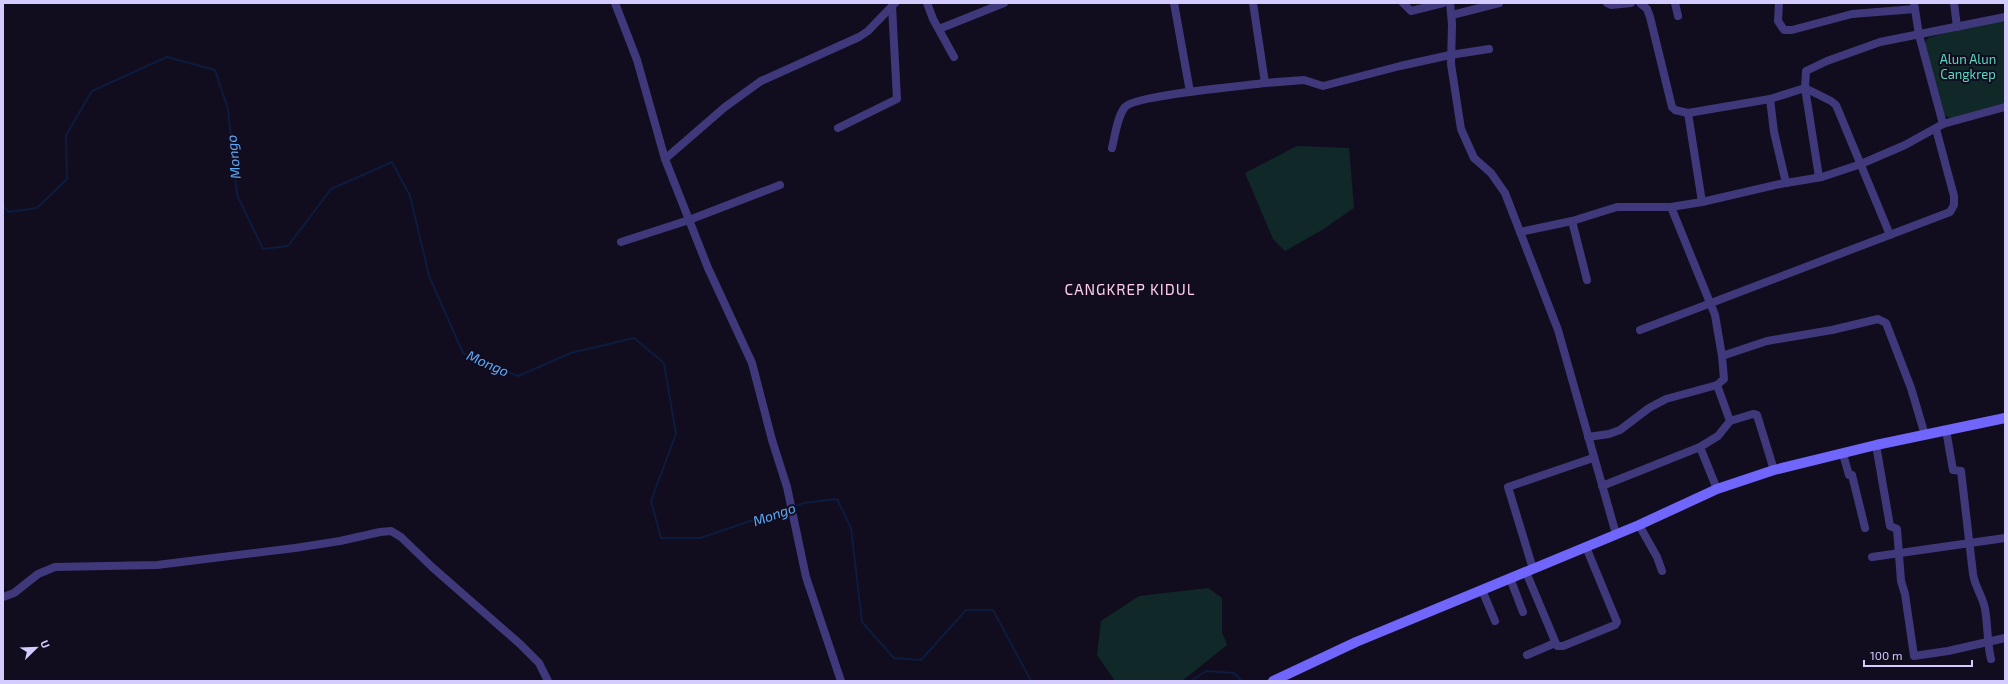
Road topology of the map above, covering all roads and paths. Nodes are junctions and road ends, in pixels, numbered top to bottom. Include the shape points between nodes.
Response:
1 (616, 3) edge
2 (927, 3) edge
3 (1004, 3) edge
4 (1174, 3) edge
5 (1252, 3) edge
6 (1403, 3) edge
7 (1443, 3) edge
8 (1450, 3) edge
9 (1499, 3) edge
10 (1607, 3) edge
11 (1631, 3) edge
12 (1640, 3) edge
13 (1676, 3) edge
14 (1779, 3) edge
15 (1954, 3) edge
16 (894, 4) edge
17 (1915, 6) edge
18 (1452, 15) junction
19 (1678, 16) dead end
20 (2005, 17) edge
21 (1957, 27) junction
22 (939, 29) junction
23 (1919, 35) junction
24 (1489, 49) dead end
25 (1450, 54) junction
26 (954, 57) dead end
27 (1265, 83) junction
28 (1805, 88) junction
29 (1190, 92) junction
30 (1770, 99) junction
31 (2005, 107) edge
32 (1688, 113) junction
33 (1939, 126) junction
34 (838, 128) dead end
35 (1112, 148) dead end
36 (665, 159) junction
37 (1861, 164) junction
38 (1819, 177) junction
39 (1786, 183) junction
40 (780, 185) dead end
41 (1702, 202) junction
42 (1671, 207) junction
43 (689, 220) junction
44 (1572, 221) junction
45 (1520, 232) junction
46 (1890, 235) junction
47 (621, 242) dead end
48 (1587, 280) dead end
49 (1711, 304) junction
50 (1640, 330) dead end
51 (1722, 356) junction
52 (1717, 385) junction
53 (2005, 418) edge
54 (1730, 421) junction
55 (1946, 430) junction
56 (1925, 435) junction
57 (1588, 437) junction
58 (1876, 445) junction
59 (1700, 448) junction
60 (1843, 454) junction
61 (1593, 458) junction
62 (1774, 470) junction
63 (1602, 486) junction
64 (1717, 489) junction
65 (1639, 525) junction
66 (1865, 528) dead end
67 (1616, 534) junction
68 (2005, 538) edge
69 (1968, 544) junction
70 (1586, 547) junction
71 (1898, 554) junction
72 (1872, 557) dead end
73 (1529, 570) junction
74 (1662, 571) dead end
75 (1510, 578) junction
76 (1482, 590) junction
77 (3, 597) edge
78 (1523, 612) dead end
79 (1495, 621) dead end
80 (2005, 638) edge
81 (1556, 643) junction
82 (1987, 643) junction
83 (1527, 655) dead end
84 (1991, 659) dead end
85 (548, 681) edge
86 (842, 681) edge
87 (1273, 681) edge

1 - 36 street via 637,60
2 - 22 street
3 - 22 street
4 - 29 street
5 - 27 street
6 - 7 street via 1411,11
8 - 18 street
9 - 18 street
10 - 11 street via 1612,6
12 - 32 street via 1650,16 1672,107
13 - 19 street
14 - 17 street via 1778,21 1784,30 1852,14
15 - 21 street
16 - 34 street via 897,98
16 - 36 street via 859,37 761,81 725,107
17 - 23 street
18 - 25 street
20 - 21 street
21 - 23 street
22 - 26 street
23 - 28 street via 1880,42 1814,67 1806,71
23 - 33 street
24 - 25 street
25 - 27 street via 1323,86 1304,80
25 - 45 street via 1461,129 1467,145 1474,158 1491,173 1505,193
27 - 29 street
28 - 30 street
28 - 37 street via 1835,104
28 - 38 street
29 - 35 street via 1139,100 1126,106 1121,112
30 - 32 street
30 - 39 street via 1774,132
31 - 33 street
32 - 41 street
33 - 37 street via 1905,145
33 - 46 street via 1954,196 1953,210
36 - 43 street
37 - 38 street
37 - 46 street
38 - 39 street
39 - 41 street
40 - 43 street
41 - 42 street
42 - 44 street via 1617,207
42 - 49 street
43 - 47 street
43 - 86 street via 752,363 787,487 806,577
44 - 45 street
44 - 48 street
45 - 57 street via 1558,330
46 - 49 street
49 - 50 street
49 - 51 street via 1718,325
51 - 52 street via 1724,379
51 - 56 street via 1767,341 1882,320 1886,323 1911,388
52 - 54 street
52 - 57 street via 1666,399 1649,408 1620,430
53 - 55 main road
54 - 59 street via 1718,436
54 - 62 street via 1757,414
55 - 56 main road
55 - 69 street via 1953,470 1961,471
56 - 58 main road
57 - 61 street
58 - 60 main road
58 - 71 street via 1890,526 1897,529
59 - 63 street
59 - 64 street
60 - 62 main road
60 - 66 street via 1849,475 1852,475
61 - 63 street
61 - 73 street via 1508,487
62 - 64 main road
63 - 67 street
64 - 65 main road
65 - 67 main road
65 - 74 street via 1657,556
67 - 70 main road
68 - 69 street
69 - 71 street
69 - 82 street via 1974,580 1985,609
70 - 73 main road
70 - 81 street via 1617,624 1563,646
71 - 72 street
71 - 82 street via 1914,656
73 - 75 main road
73 - 81 street
75 - 76 main road
75 - 78 street
76 - 79 street
76 - 87 main road via 1356,642
77 - 85 street via 14,594 38,574 54,567 157,565 294,548 391,532 401,537 432,568 520,644 539,663
80 - 82 street
81 - 83 street
82 - 84 street

